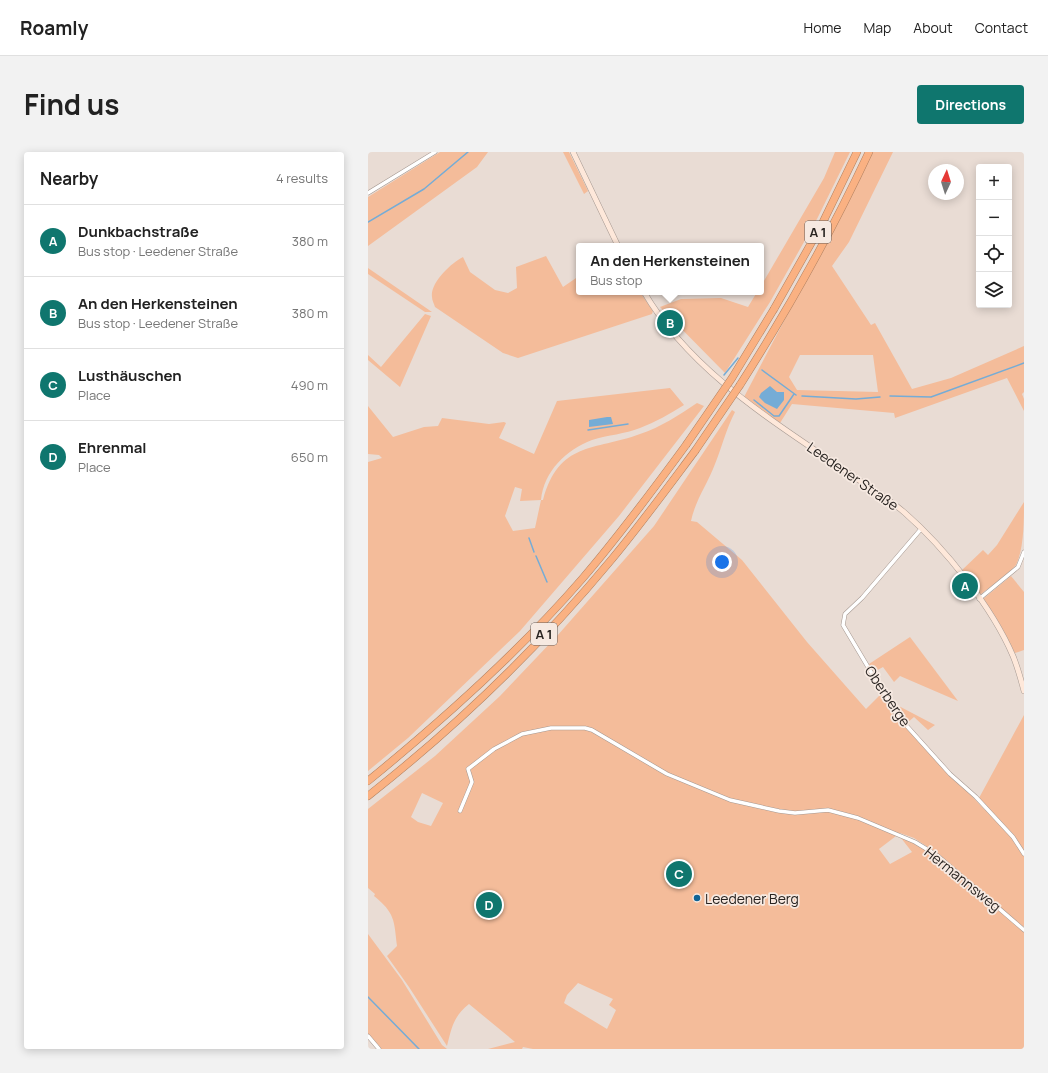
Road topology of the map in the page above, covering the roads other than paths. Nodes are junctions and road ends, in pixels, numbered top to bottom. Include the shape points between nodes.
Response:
1 (435, 152) edge
2 (573, 152) edge
3 (858, 152) edge
4 (869, 152) edge
5 (368, 193) edge
6 (617, 243) edge
7 (646, 295) edge
8 (921, 529) junction
9 (1024, 552) edge
10 (979, 599) junction
11 (1024, 691) edge
12 (368, 781) edge
13 (368, 796) edge
14 (460, 811) dead end
15 (1024, 854) edge
16 (1024, 930) edge
17 (368, 1036) edge
18 (379, 1049) edge

1 - 5 street
2 - 6 street
3 - 12 highway, A 1, bridge via 822,224 732,378 617,537 581,580 481,683
4 - 13 highway, A 1, bridge via 824,243 740,385 695,451 612,559 492,689
7 - 8 street, Leedener Straße via 691,352 744,401 904,512
8 - 10 street, Leedener Straße via 939,546
8 - 15 street, Oberberge via 862,598 845,614 843,625 896,714 950,774 976,797 1013,837
9 - 10 street via 1018,567
10 - 11 street, Leedener Straße via 1000,629 1013,657
14 - 16 street, Hermannsweg via 472,782 468,769 494,749 522,734 552,728 585,728 599,733 667,774 730,800 779,812 828,810 858,818 915,842 938,856
17 - 18 street

